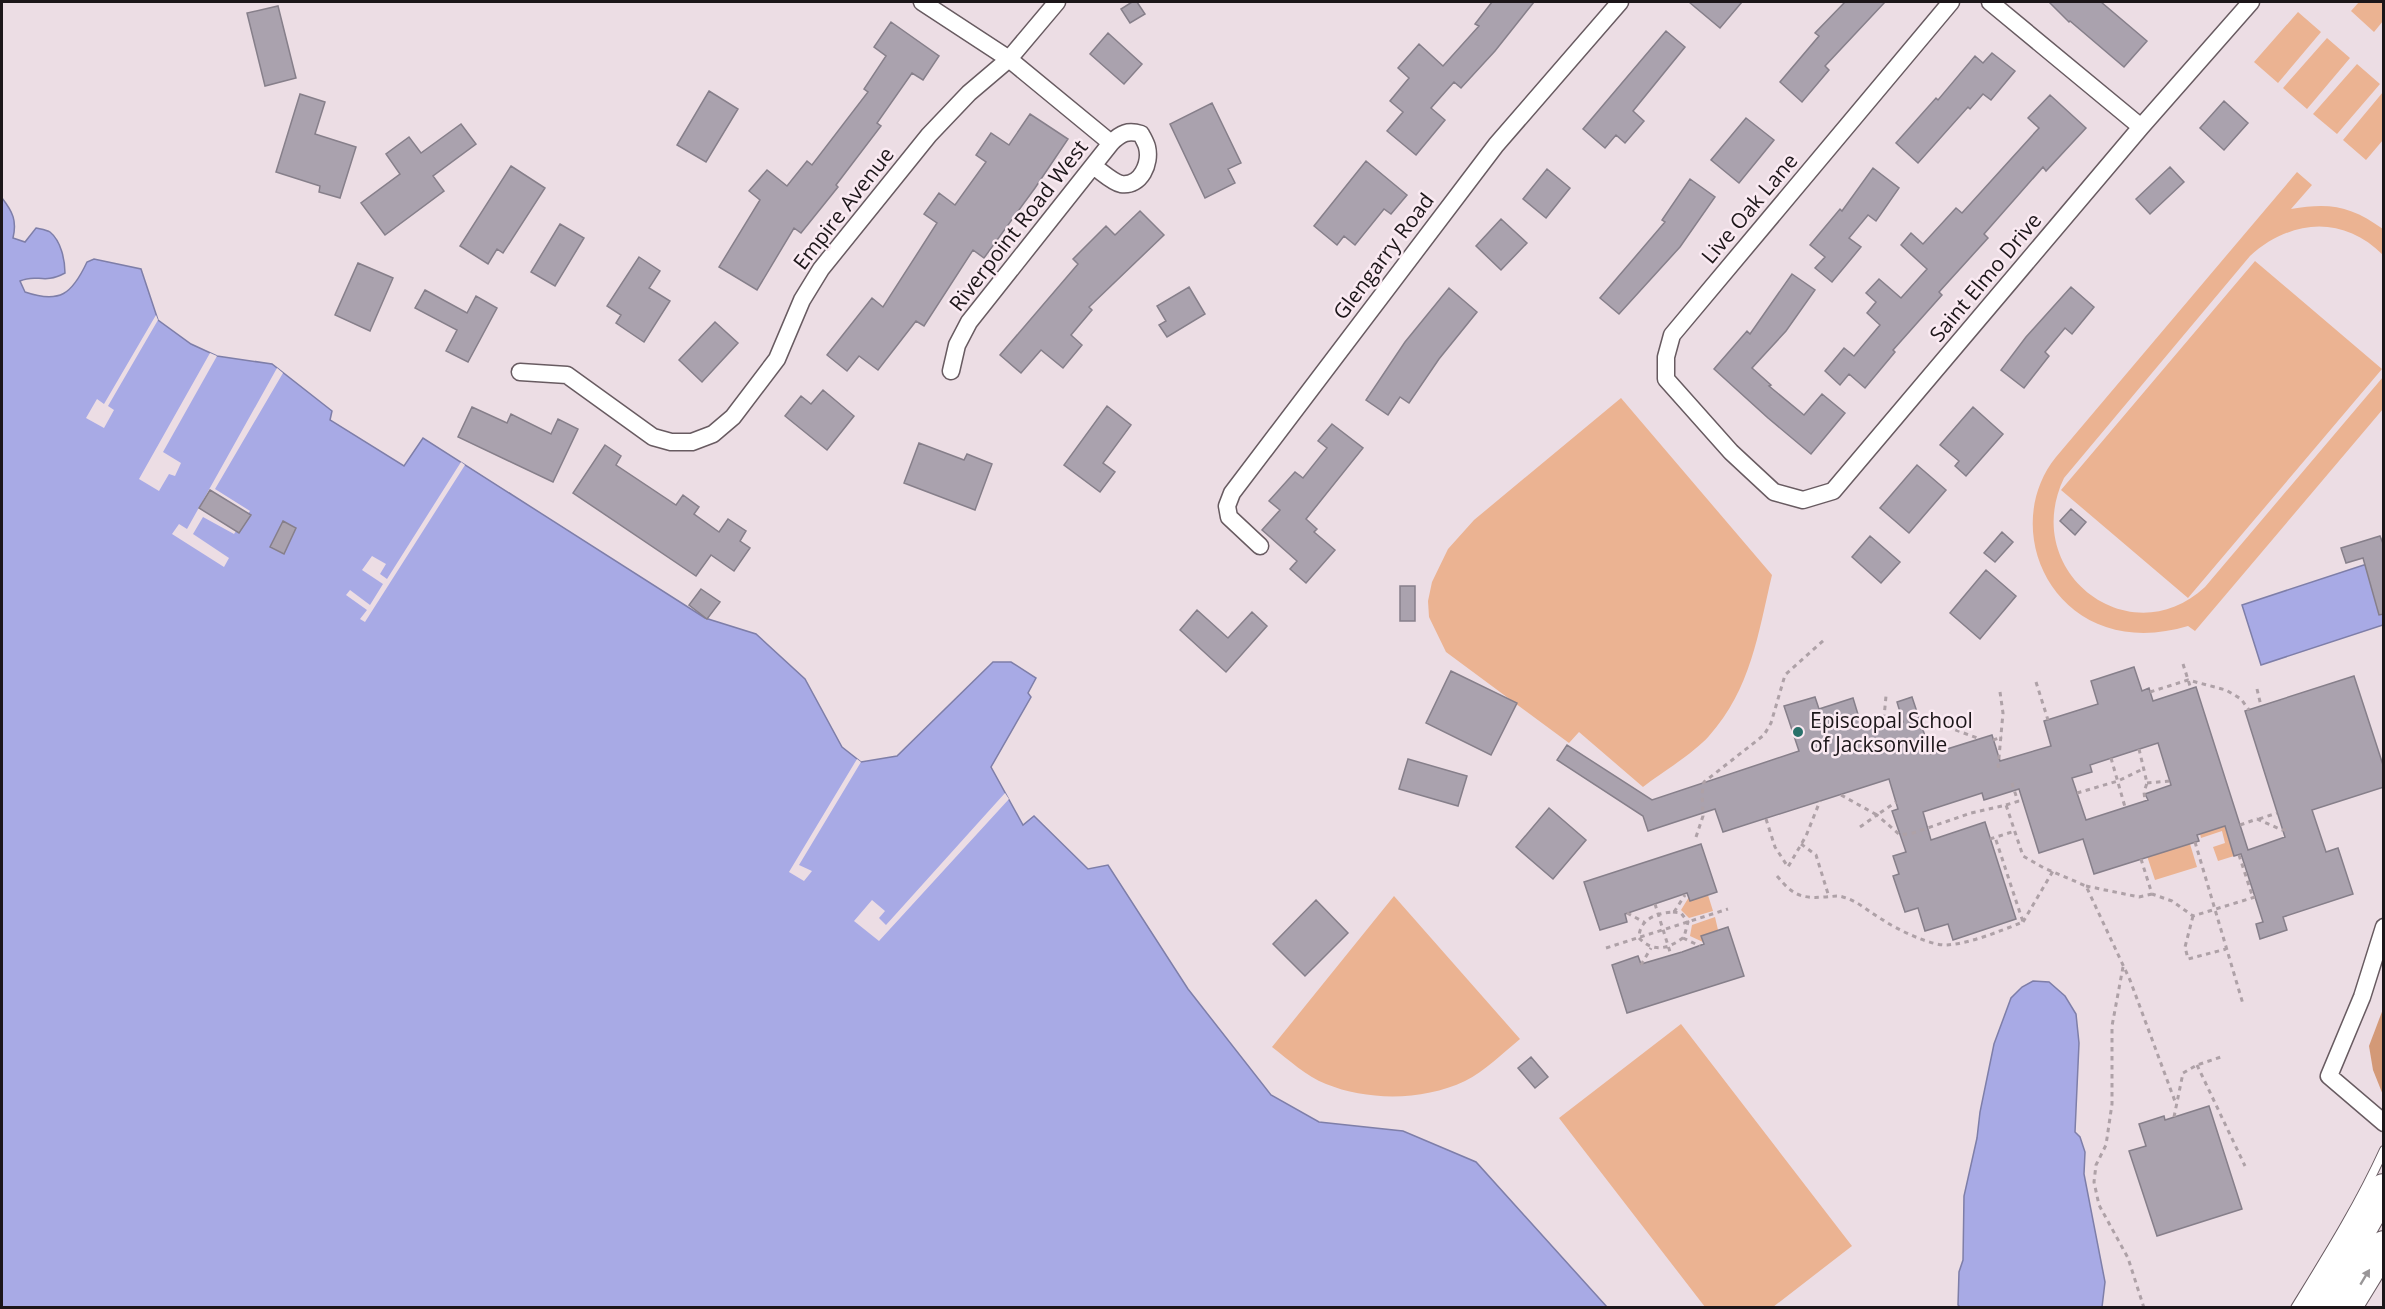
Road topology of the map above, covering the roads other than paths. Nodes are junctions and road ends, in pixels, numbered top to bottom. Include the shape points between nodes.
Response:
1 (922, 2) edge
2 (1057, 2) edge
3 (1620, 2) edge
4 (1951, 2) edge
5 (1989, 2) edge
6 (2251, 2) edge
7 (1009, 59) junction
8 (2141, 127) junction
9 (1111, 142) junction
10 (1093, 166) junction
11 (951, 371) dead end
12 (520, 372) dead end
13 (1731, 452) joint
14 (1260, 546) dead end
15 (2384, 927) edge
16 (2384, 1123) edge
17 (2384, 1150) edge
18 (2384, 1189) edge
19 (2384, 1246) edge
20 (2295, 1308) edge
21 (2314, 1308) edge
22 (2346, 1308) edge

1 - 7 street
2 - 7 street, Empire Avenue
3 - 14 street, Glengarry Road via 1496,145 1232,492 1227,506 1229,517
4 - 13 street, Live Oak Lane via 1672,335 1666,357 1666,380
5 - 8 street
6 - 8 street, Saint Elmo Drive
7 - 9 street
7 - 12 street, Empire Avenue via 929,135 820,269 777,359 733,417 713,434 692,442 653,437 567,375
8 - 13 street, Saint Elmo Drive via 1833,491 1803,500 1774,492
9 - 10 street, Riverpoint Road West
9 - 10 street via 1124,132 1141,134 1148,148 1148,165 1140,177 1121,184
10 - 11 street, Riverpoint Road West via 969,322 957,345
15 - 16 street via 2362,997 2329,1076
17 - 20 lane
18 - 21 highway
22 -> 19 highway

